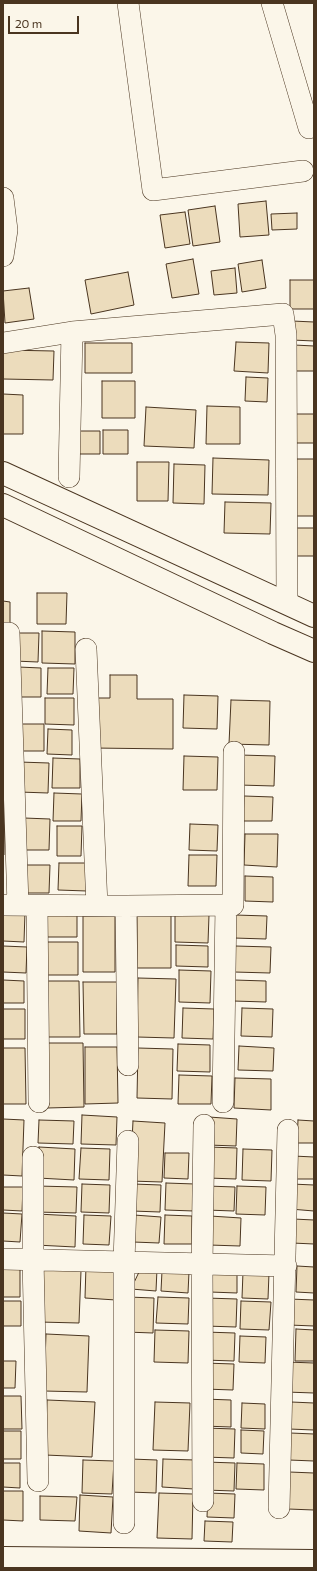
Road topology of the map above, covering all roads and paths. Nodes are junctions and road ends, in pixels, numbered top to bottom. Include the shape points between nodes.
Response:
1 (128, 3) edge
2 (272, 3) edge
3 (309, 128) dead end
4 (303, 171) dead end
5 (3, 198) edge
6 (3, 256) edge
7 (72, 332) junction
8 (3, 343) edge
9 (3, 473) edge
10 (70, 477) dead end
11 (3, 505) edge
12 (286, 603) junction
13 (314, 616) edge
14 (3, 633) edge
15 (86, 648) dead end
16 (314, 651) edge
17 (234, 752) dead end
18 (19, 905) edge
19 (226, 905) junction
20 (97, 906) junction
21 (126, 906) junction
22 (128, 1065) dead end
23 (38, 1102) dead end
24 (223, 1102) dead end
25 (204, 1125) dead end
26 (288, 1130) dead end
27 (128, 1141) dead end
28 (33, 1157) dead end
29 (3, 1259) edge
30 (33, 1259) junction
31 (124, 1262) junction
32 (202, 1264) junction
33 (286, 1266) junction
34 (38, 1481) dead end
35 (202, 1501) dead end
36 (279, 1508) dead end
37 (124, 1523) dead end
38 (3, 1558) edge
39 (314, 1561) edge

1 - 4 street via 153,190
2 - 3 street
5 - 6 street via 7,230
7 - 8 street
7 - 10 street
7 - 12 street via 283,314 286,336
9 - 12 street
11 - 16 street
12 - 13 street
14 - 18 street via 9,633
15 - 20 street
17 - 19 street via 234,905
18 - 20 street
18 - 23 street
19 - 21 street
19 - 24 street
20 - 21 street
21 - 22 street
25 - 32 street
26 - 33 street
27 - 31 street
28 - 30 street
29 - 30 street
30 - 31 street
30 - 34 street
31 - 32 street
31 - 37 street
32 - 33 street
32 - 35 street
33 - 36 street
38 - 39 street

